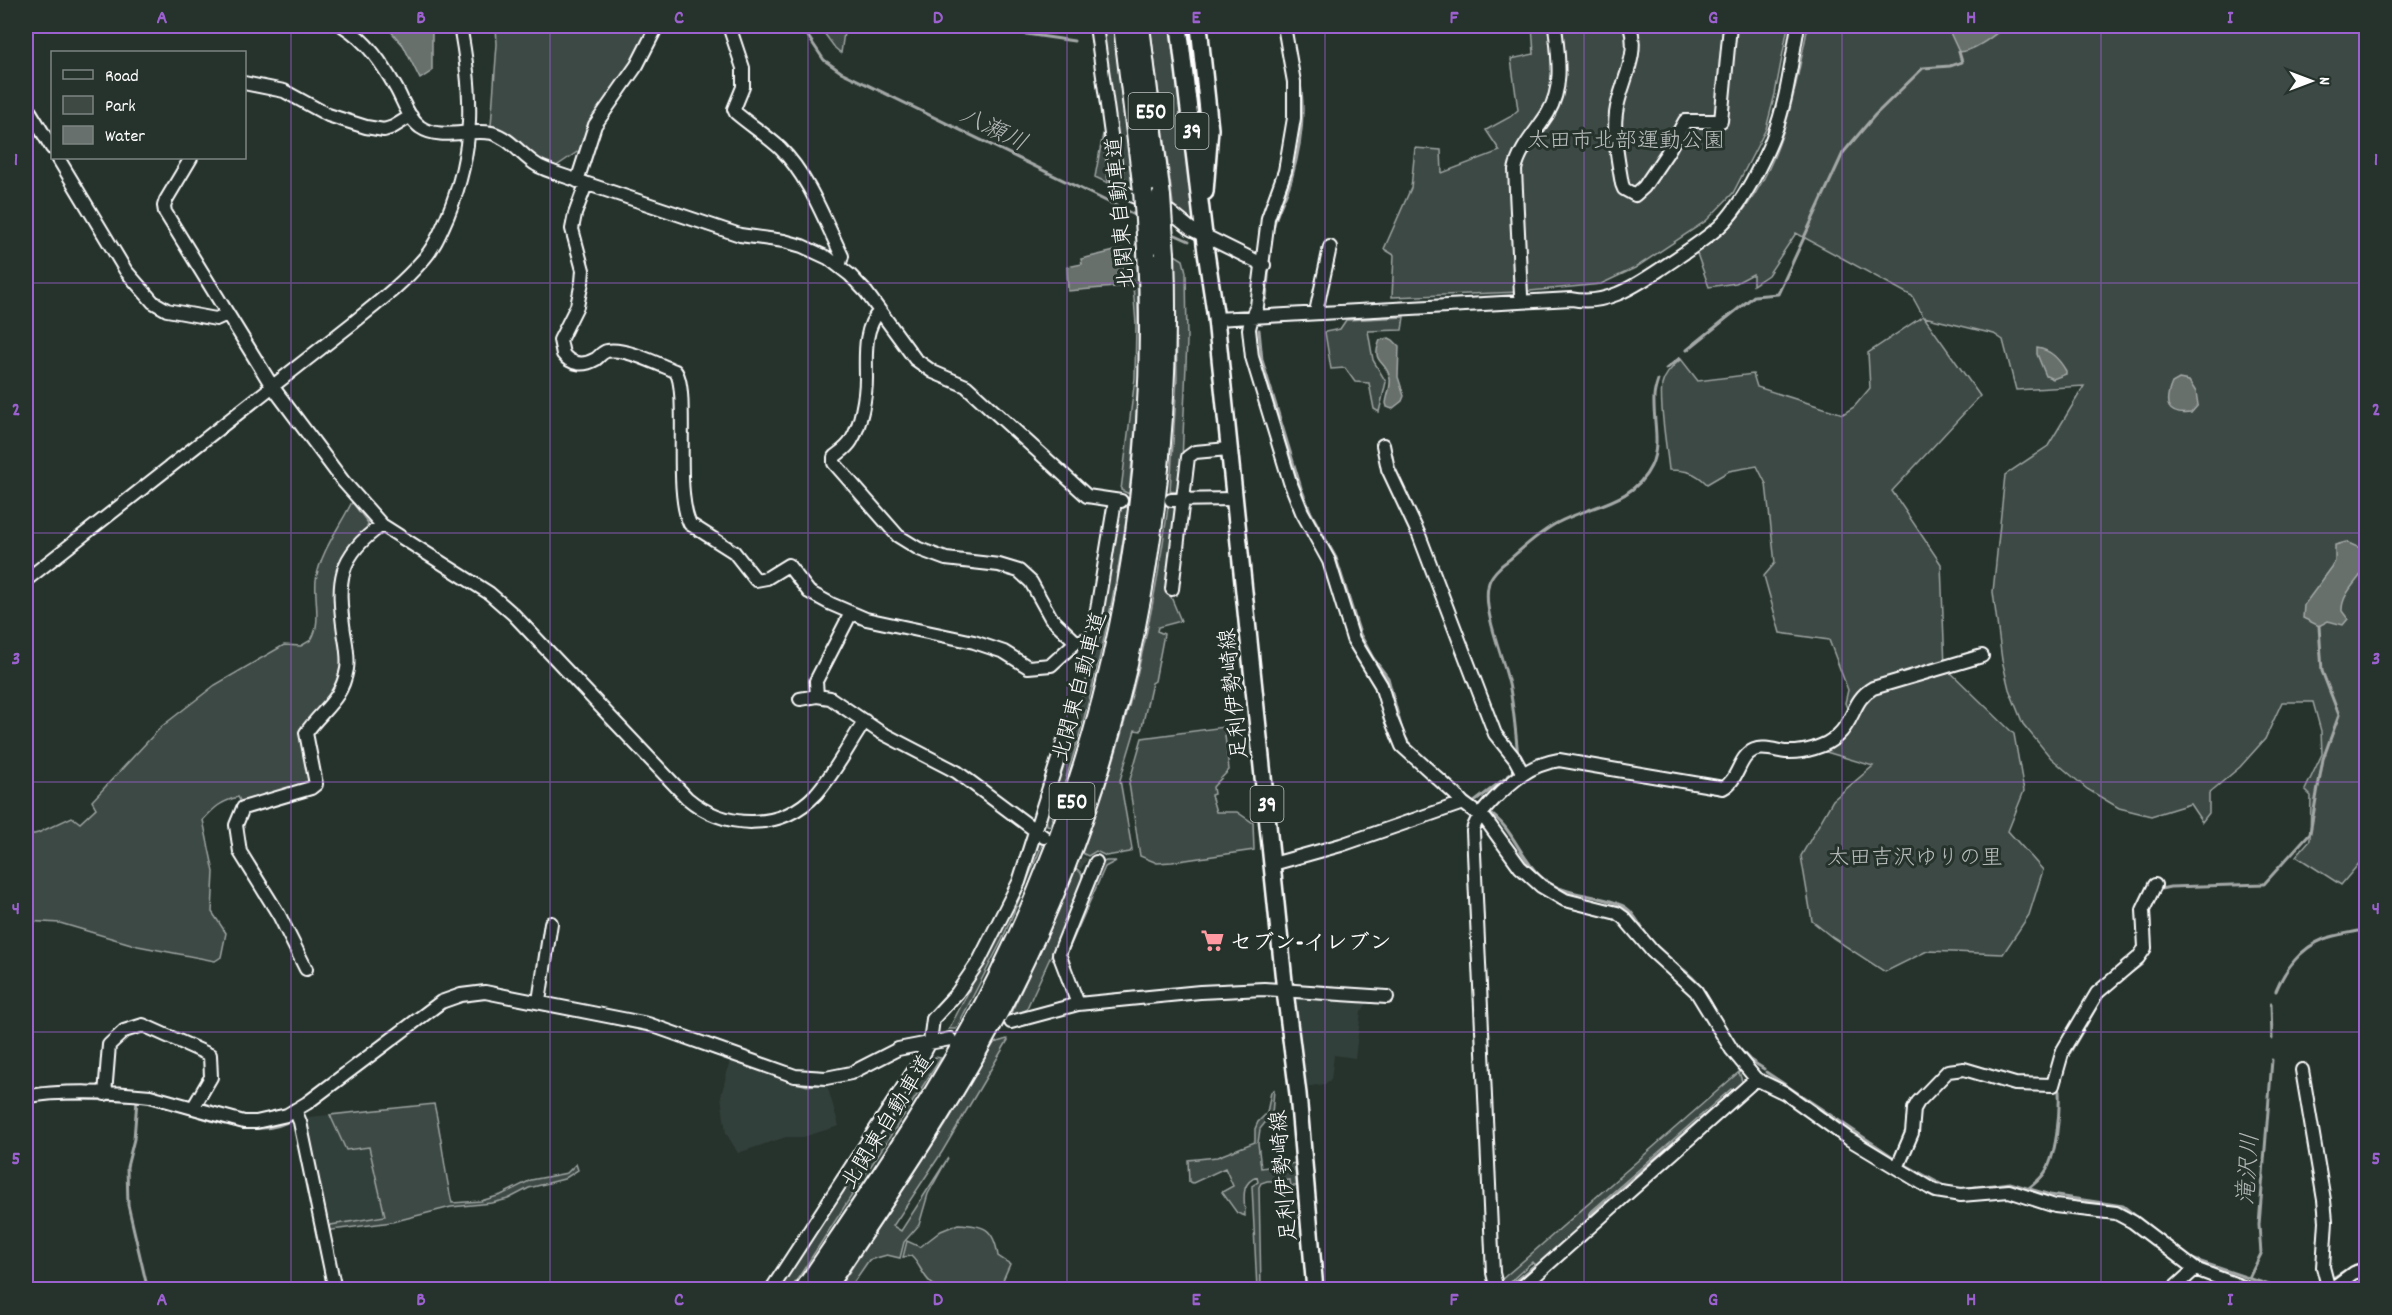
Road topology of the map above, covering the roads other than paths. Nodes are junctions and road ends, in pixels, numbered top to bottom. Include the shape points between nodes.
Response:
1 (343, 26) edge
2 (460, 26) edge
3 (657, 26) edge
4 (729, 26) edge
5 (1096, 26) edge
6 (1123, 26) edge
7 (1140, 26) edge
8 (1179, 26) edge
9 (1199, 26) edge
10 (1284, 26) edge
11 (1555, 26) edge
12 (1630, 26) edge
13 (1730, 26) edge
14 (1798, 26) edge
15 (246, 82) edge
16 (26, 105) edge
17 (411, 116) junction
18 (470, 131) junction
19 (51, 146) edge
20 (59, 159) edge
21 (191, 159) edge
22 (581, 182) junction
23 (1152, 194) junction
24 (1204, 237) junction
25 (1330, 247) dead end
26 (1156, 252) junction
27 (1264, 265) junction
28 (840, 266) junction
29 (1521, 295) dead end
30 (880, 311) junction
31 (1316, 312) junction
32 (227, 314) junction
33 (1252, 316) junction
34 (1216, 318) junction
35 (272, 386) junction
36 (1383, 445) dead end
37 (1228, 449) junction
38 (1184, 499) junction
39 (1234, 499) junction
40 (1171, 500) dead end
41 (382, 525) junction
42 (26, 580) edge
43 (1172, 590) dead end
44 (851, 613) junction
45 (1076, 642) junction
46 (1982, 656) dead end
47 (817, 696) junction
48 (800, 699) dead end
49 (865, 721) junction
50 (1067, 731) dead end
51 (1523, 774) junction
52 (1462, 803) junction
53 (1480, 814) junction
54 (1040, 834) junction
55 (1274, 864) junction
56 (1091, 866) dead end
57 (2155, 885) dead end
58 (551, 923) dead end
59 (306, 969) dead end
60 (1285, 991) junction
61 (1387, 997) dead end
62 (539, 1001) junction
63 (1078, 1004) junction
64 (1011, 1022) dead end
65 (950, 1039) dead end
66 (930, 1042) junction
67 (2302, 1070) dead end
68 (1756, 1079) junction
69 (105, 1094) junction
70 (26, 1097) edge
71 (194, 1108) junction
72 (295, 1110) junction
73 (1897, 1168) junction
74 (2195, 1269) junction
75 (2367, 1269) edge
76 (2328, 1286) edge
77 (335, 1290) edge
78 (771, 1290) edge
79 (804, 1290) edge
80 (824, 1290) edge
81 (1315, 1290) edge
82 (1497, 1290) edge
83 (1519, 1290) edge
84 (2172, 1290) edge
85 (2251, 1290) edge

1 - 17 street via 373,52
2 - 18 street
3 - 22 street via 637,65 595,125
4 - 28 street via 743,68 742,87 734,109 778,146 795,166 842,256
5 - 24 street via 1119,192 1170,212
6 - 23 highway, 北関東自動車道 / E50
7 - 23 highway, 北関東自動車道 / E50
8 - 24 main road, 足利伊勢崎線 / 39
9 - 24 main road, 足利伊勢崎線 / 39 via 1210,129
10 - 27 street via 1294,82 1294,118 1285,171 1268,218
11 - 29 street via 1559,72 1556,93 1515,170
12 - 13 street via 1633,54 1617,103 1616,129 1622,184 1635,195 1686,121 1720,121
14 - 31 street via 1773,137 1744,197 1719,227 1643,280 1587,303 1571,299
15 - 17 street via 277,88 328,115 366,127 384,130
16 - 19 street
17 - 18 street via 420,127 430,131
18 - 22 street via 497,135 537,165
18 - 35 street via 463,175 454,200 423,261 362,316
20 - 32 street via 126,271 153,302 167,310 216,319
21 - 32 street via 164,206 165,212
22 - 28 street via 740,235 802,246
22 - 44 street via 573,229 582,282 560,340 562,354 574,364 581,364 612,350 675,371 681,385 684,505 690,524 734,552 756,580 788,565 809,592
23 - 26 highway, 北関東自動車道 / E50, bridge
24 - 27 street
24 - 34 main road, 足利伊勢崎線 / 39
25 - 31 street
26 - 79 highway, 北関東自動車道 / E50 via 1139,510 1116,644 1074,794 1022,926 970,1029 920,1116
26 - 80 highway, 北関東自動車道 / E50 via 1165,395 1152,541 1121,696 1091,798 1041,924 992,1026 934,1124
27 - 33 street
28 - 30 street
30 - 45 street via 915,359 933,372 966,386 1087,496 1118,501 1093,634
30 - 45 street via 865,348 865,393 854,435 834,457 834,464 907,543 946,559 999,565 1026,576 1051,618
31 - 33 street
32 - 35 street
33 - 34 street
33 - 52 street via 1252,357 1290,482 1329,561 1353,639 1381,685 1402,746
34 - 37 main road, 足利伊勢崎線 / 39
35 - 41 street via 343,481
35 - 42 street
36 - 51 street via 1388,469 1419,534 1495,734
37 - 38 street via 1190,455
37 - 39 main road, 足利伊勢崎線 / 39
38 - 39 street
38 - 40 street
38 - 43 street
39 - 55 main road, 足利伊勢崎線 / 39
41 - 49 street via 497,600 687,798 720,818 762,822 794,811 815,795
41 - 59 street via 357,545 342,573 339,598 348,667 338,695 306,733 316,784 243,808 236,825 240,852 279,915
44 - 45 street via 914,631 974,642 1035,668 1051,665
44 - 47 street via 816,681
46 - 51 street via 1873,688 1860,698 1839,735 1796,752 1758,748 1745,756 1732,783 1724,788 1559,760
47 - 48 street
47 - 49 street via 830,698
49 - 54 street via 957,772
50 - 54 street
51 - 53 street
52 - 53 street
52 - 55 street
53 - 68 street via 1520,867 1541,886 1565,900 1624,918 1696,991 1732,1050
53 - 82 street via 1473,831 1493,1273
54 - 66 street via 997,928 967,980 933,1019
55 - 60 main road, 足利伊勢崎線 / 39
56 - 63 street via 1059,954
57 - 73 street via 2143,910 2145,948 2097,993 2064,1050 2053,1085 2016,1084 1964,1069 1948,1071 1914,1109 1912,1133
58 - 62 street
60 - 61 street
60 - 63 street via 1200,992
60 - 81 main road, 足利伊勢崎線 / 39
62 - 66 street via 648,1024 809,1078 851,1073 898,1049
62 - 72 street via 485,992 441,1002
63 - 64 street
65 - 66 street
66 - 78 street
67 - 76 street via 2324,1200
68 - 73 street
68 - 83 street
69 - 70 street via 49,1093
69 - 71 street via 150,1096
69 - 71 street via 109,1045 124,1031 143,1025 210,1055 211,1077
71 - 72 street via 244,1122 275,1118
72 - 77 street
73 - 74 street via 1948,1194 2009,1191 2055,1206 2116,1213
74 - 84 street
74 - 85 street
75 - 76 street

